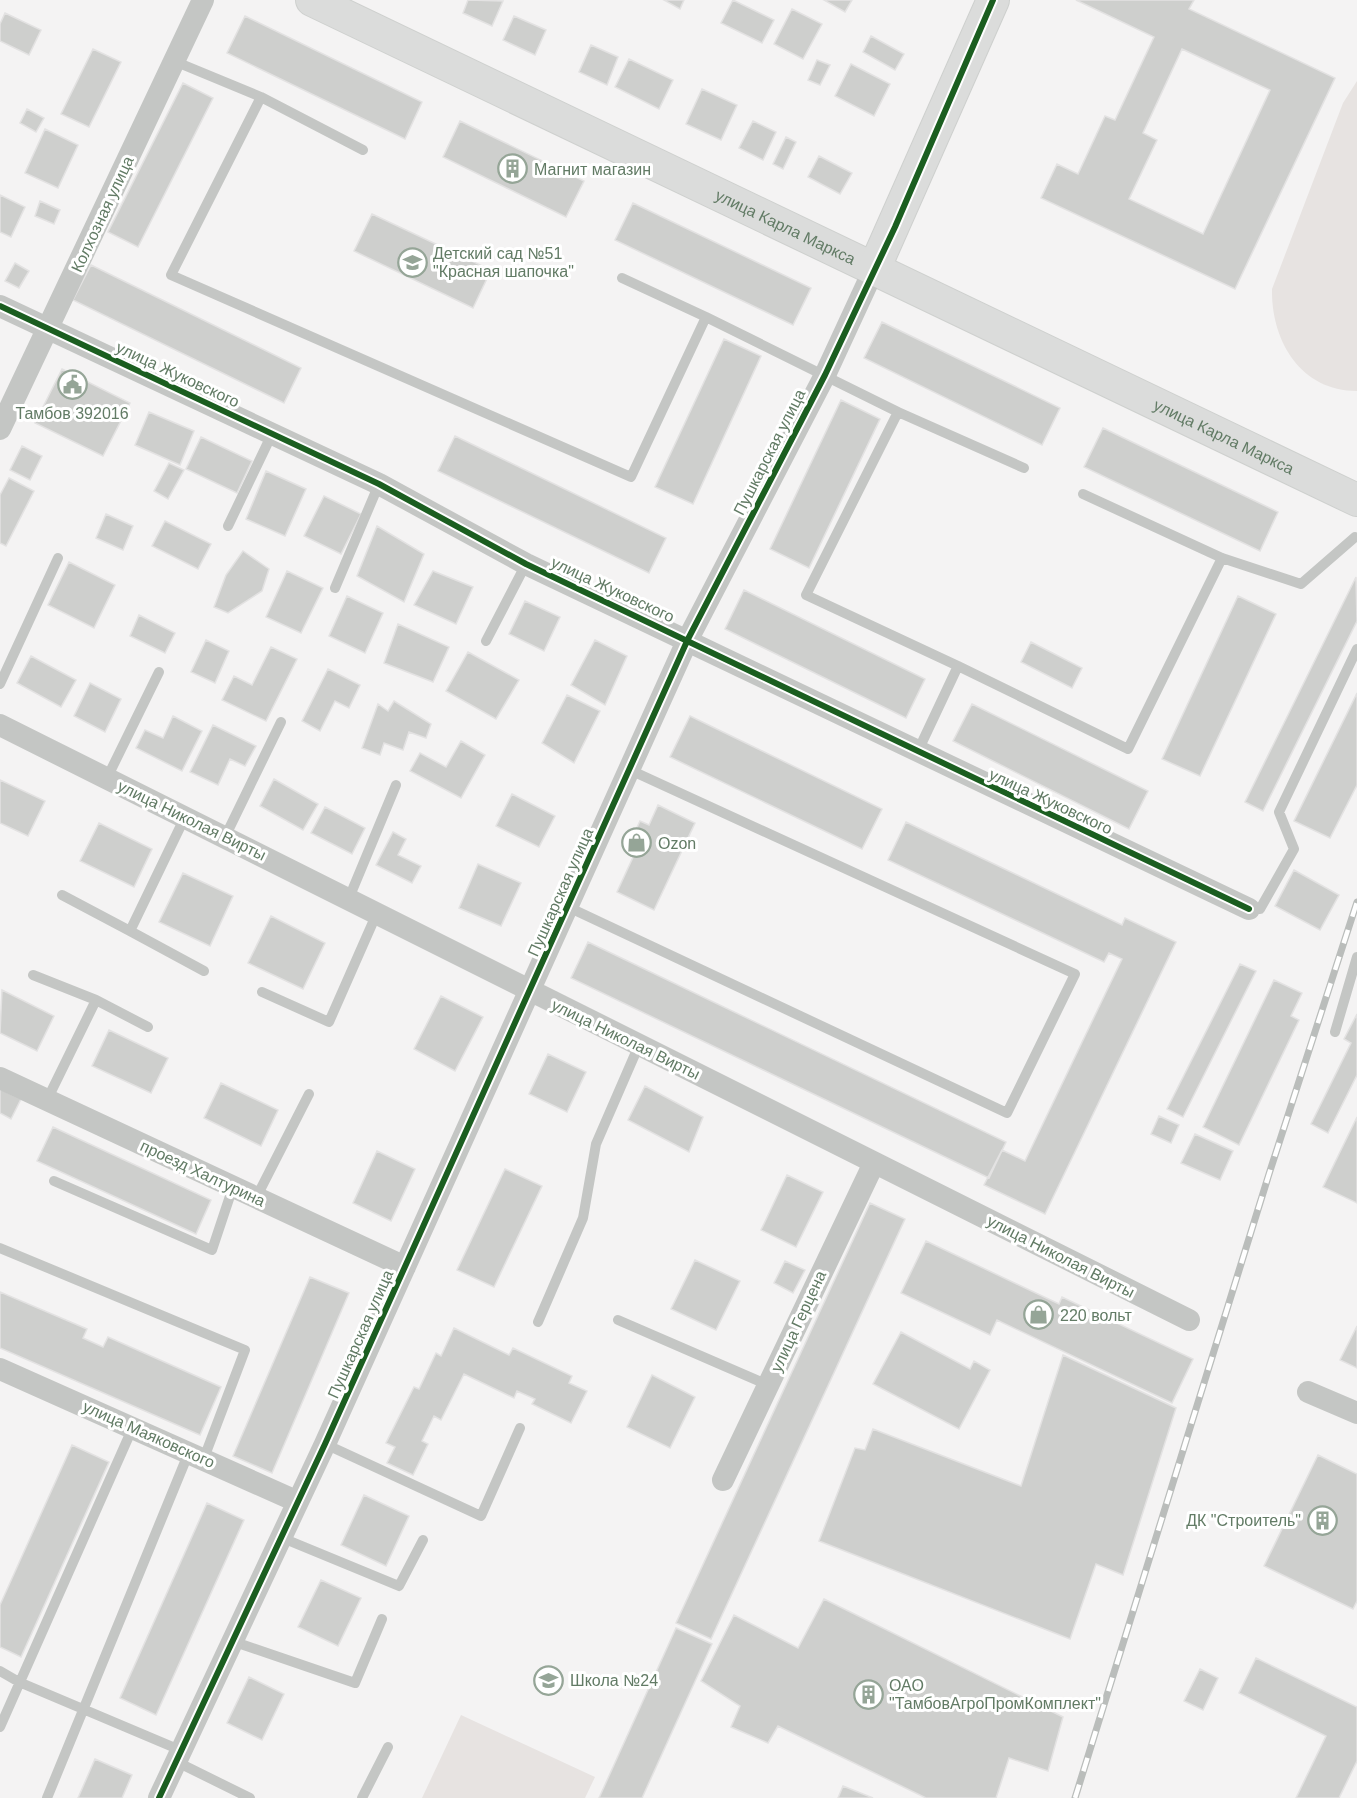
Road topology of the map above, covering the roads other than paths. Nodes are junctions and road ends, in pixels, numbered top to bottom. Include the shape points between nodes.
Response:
1 (203, 0) edge
2 (312, 0) edge
3 (993, 0) edge
4 (174, 61) junction
5 (261, 97) junction
6 (363, 150) dead end
7 (874, 269) junction
8 (622, 278) dead end
9 (0, 306) edge
10 (706, 317) junction
11 (48, 327) junction
12 (825, 375) junction
13 (898, 412) junction
14 (0, 429) edge
15 (272, 434) junction
16 (1024, 468) dead end
17 (379, 484) junction
18 (1083, 494) dead end
19 (1357, 500) edge
20 (228, 526) dead end
21 (1356, 536) edge
22 (58, 558) dead end
23 (1222, 558) junction
24 (526, 564) junction
25 (335, 588) dead end
26 (688, 639) junction
27 (486, 641) dead end
28 (1357, 649) edge
29 (958, 666) junction
30 (159, 672) dead end
31 (0, 684) edge
32 (281, 722) dead end
33 (0, 725) edge
34 (917, 753) junction
35 (630, 770) junction
36 (107, 778) junction
37 (396, 785) dead end
38 (185, 817) junction
39 (225, 837) junction
40 (62, 895) dead end
41 (349, 898) junction
42 (568, 907) junction
43 (1249, 909) joint
44 (378, 913) junction
45 (130, 931) junction
46 (1357, 957) edge
47 (204, 971) dead end
48 (33, 975) dead end
49 (262, 992) dead end
50 (530, 992) junction
51 (96, 1000) junction
52 (148, 1027) dead end
53 (1335, 1032) dead end
54 (639, 1045) junction
55 (0, 1078) edge
56 (309, 1094) dead end
57 (47, 1100) junction
58 (874, 1162) junction
59 (54, 1181) dead end
60 (233, 1187) junction
61 (256, 1198) junction
62 (0, 1248) edge
63 (405, 1268) junction
64 (618, 1320) dead end
65 (1189, 1320) dead end
66 (538, 1322) dead end
67 (0, 1369) edge
68 (768, 1385) junction
69 (1308, 1392) dead end
70 (1357, 1413) edge
71 (133, 1426) junction
72 (520, 1428) dead end
73 (325, 1444) junction
74 (197, 1455) junction
75 (723, 1480) dead end
76 (296, 1501) junction
77 (280, 1537) junction
78 (423, 1540) dead end
79 (382, 1619) dead end
80 (231, 1640) junction
81 (0, 1671) edge
82 (19, 1682) junction
83 (85, 1709) junction
84 (0, 1727) edge
85 (388, 1747) dead end
86 (178, 1756) junction
87 (47, 1798) edge
88 (159, 1798) edge
89 (250, 1798) edge
90 (362, 1798) edge

1 - 4 street, Колхозная улица
2 - 7 main road, улица Карла Маркса
3 - 7 main road, Пушкарская улица
4 - 5 lane
4 - 11 street, Колхозная улица
5 - 6 lane
5 - 10 lane via 171,275 631,477
7 - 12 street, Пушкарская улица
7 - 19 main road, улица Карла Маркса
8 - 10 lane
9 - 11 street, улица Жуковского
10 - 12 lane
11 - 14 street, Колхозная улица
11 - 15 street, улица Жуковского
12 - 13 lane
12 - 26 street, Пушкарская улица
13 - 16 lane
13 - 29 lane via 806,595
15 - 17 street, улица Жуковского
15 - 20 lane
17 - 24 street, улица Жуковского
17 - 25 lane
18 - 23 lane
21 - 23 lane via 1301,584
22 - 31 lane
23 - 29 lane via 1128,749
24 - 26 street, улица Жуковского
24 - 27 lane
26 - 34 street, улица Жуковского
26 - 35 street, Пушкарская улица
28 - 43 lane via 1279,812 1294,849 1260,909
29 - 34 lane
30 - 36 lane
32 - 39 lane
33 - 36 street, улица Николая Вирты
34 - 43 street, улица Жуковского
35 - 42 street, Пушкарская улица
35 - 42 lane via 1075,974 1007,1113
36 - 38 street, улица Николая Вирты
37 - 41 lane
38 - 39 street, улица Николая Вирты
38 - 45 lane
39 - 41 street, улица Николая Вирты
40 - 45 lane
41 - 44 street, улица Николая Вирты
42 - 50 street, Пушкарская улица
44 - 49 lane via 329,1022
44 - 50 street, улица Николая Вирты
45 - 47 lane
46 - 53 lane
48 - 51 lane
50 - 54 street, улица Николая Вирты
50 - 63 street, Пушкарская улица
51 - 52 lane
51 - 57 lane
54 - 58 street, улица Николая Вирты
54 - 66 lane via 596,1144 583,1218
55 - 57 street, проезд Халтурина
56 - 61 lane
57 - 60 street, проезд Халтурина
58 - 65 street, улица Николая Вирты
58 - 68 street, улица Герцена
59 - 60 lane via 212,1250
60 - 61 street, проезд Халтурина
61 - 63 street, проезд Халтурина
62 - 74 lane via 245,1350
63 - 73 street, Пушкарская улица
64 - 68 lane
67 - 71 street, улица Маяковского
68 - 75 street, улица Герцена
69 - 70 street
71 - 74 street, улица Маяковского
71 - 82 lane
72 - 73 lane via 481,1516
73 - 76 street, Пушкарская улица
74 - 76 street, улица Маяковского
74 - 83 lane
76 - 77 street, Пушкарская улица
77 - 78 lane via 399,1586
77 - 80 street, Пушкарская улица
79 - 80 lane via 355,1683
80 - 86 street, Пушкарская улица
81 - 82 lane
82 - 83 lane
82 - 84 lane
83 - 86 lane
83 - 87 lane
85 - 90 lane
86 - 88 street, Пушкарская улица
86 - 89 lane

